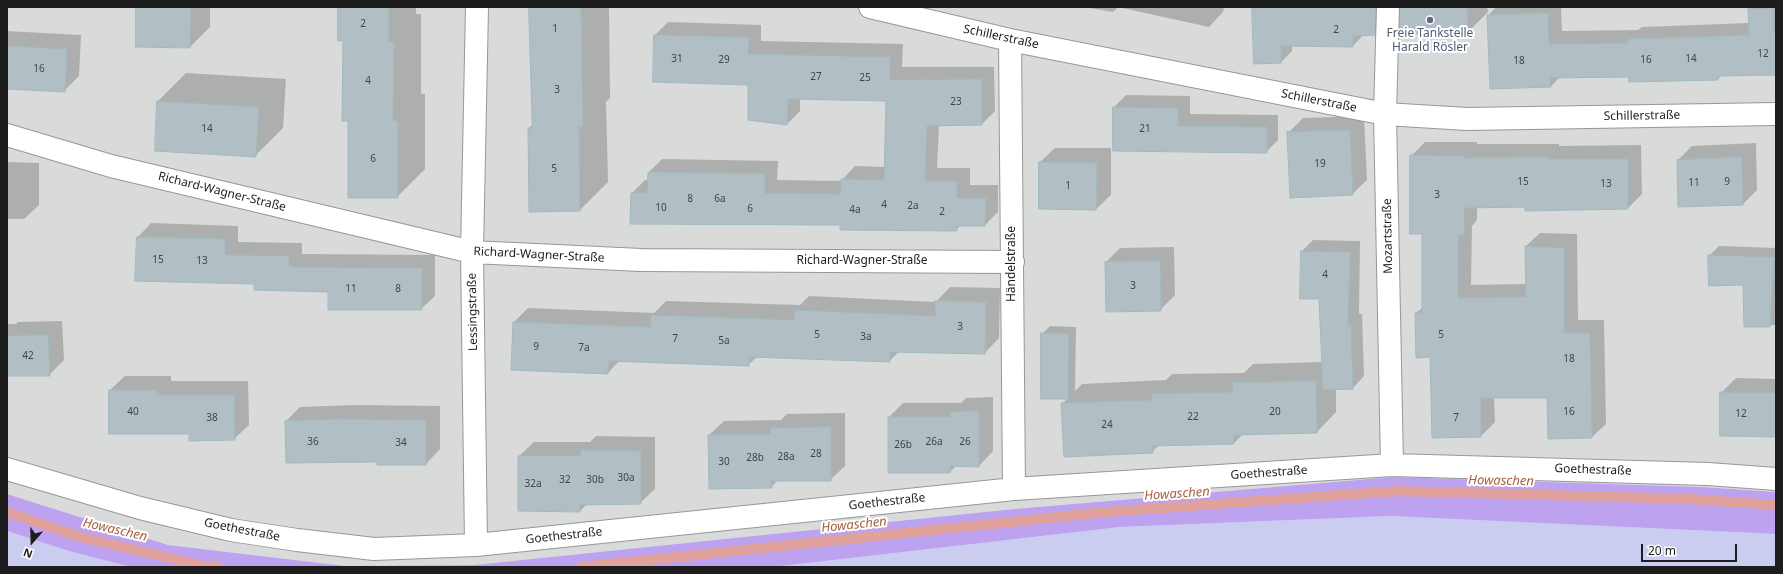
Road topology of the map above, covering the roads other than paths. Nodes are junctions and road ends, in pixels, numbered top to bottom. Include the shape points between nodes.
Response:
1 (477, 7) edge
2 (870, 7) edge
3 (1388, 7) edge
4 (1010, 40) junction
5 (1385, 114) junction
6 (1776, 114) edge
7 (7, 135) edge
8 (472, 252) junction
9 (1012, 262) junction
10 (1392, 465) junction
11 (7, 469) edge
12 (1776, 479) edge
13 (1014, 489) junction
14 (476, 546) junction

1 - 8 street, Lessingstraße
2 - 4 street, Schillerstraße
3 - 5 street, Mozartstraße
4 - 5 street, Schillerstraße
4 - 9 street, Händelstraße
5 - 6 street, Schillerstraße via 1467,119
5 - 10 street, Mozartstraße
7 - 8 street, Richard-Wagner-Straße via 111,166
8 - 9 street, Richard-Wagner-Straße via 641,260
8 - 14 street, Lessingstraße
9 - 13 street, Händelstraße
10 - 12 street, Goethestraße via 1708,474
10 - 13 street, Goethestraße
11 - 14 street, Goethestraße via 140,508 238,531 374,549
13 - 14 street, Goethestraße

